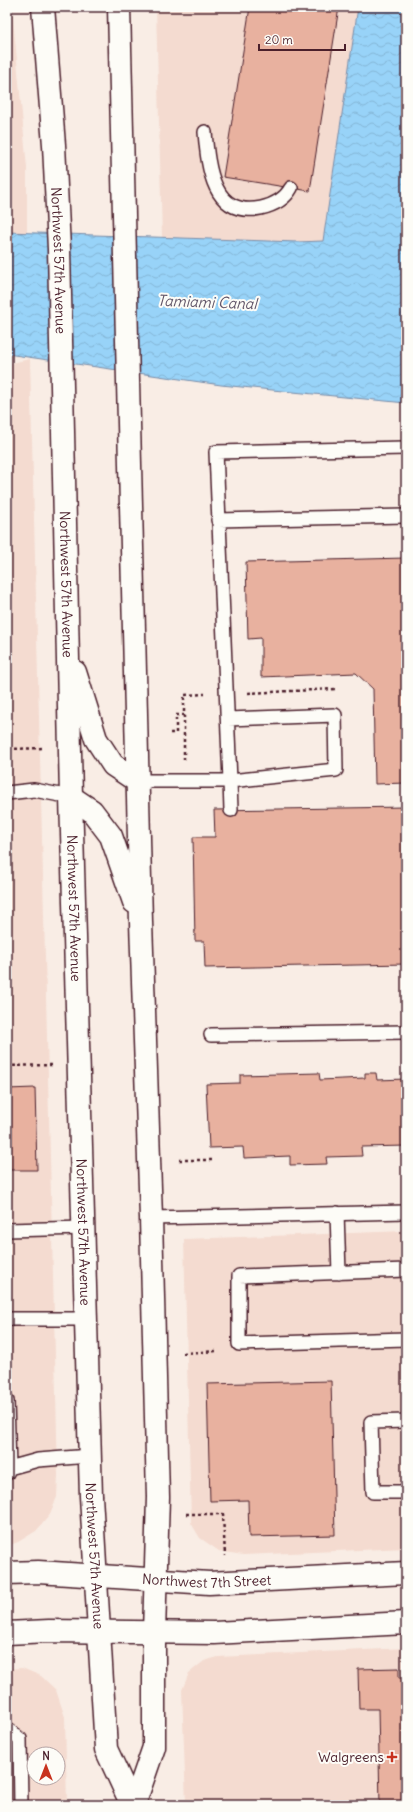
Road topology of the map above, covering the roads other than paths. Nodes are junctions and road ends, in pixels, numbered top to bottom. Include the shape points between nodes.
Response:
1 (43, 7) edge
2 (119, 7) edge
3 (205, 132) dead end
4 (291, 188) dead end
5 (406, 448) edge
6 (406, 516) edge
7 (218, 520) junction
8 (67, 646) junction
9 (228, 718) junction
10 (137, 781) junction
11 (230, 781) junction
12 (7, 793) edge
13 (71, 798) junction
14 (231, 810) dead end
15 (141, 922) junction
16 (406, 1032) edge
17 (211, 1035) dead end
18 (406, 1212) edge
19 (337, 1213) junction
20 (151, 1218) junction
21 (85, 1228) junction
22 (7, 1230) edge
23 (406, 1270) edge
24 (339, 1273) junction
25 (87, 1318) junction
26 (7, 1320) edge
27 (406, 1340) edge
28 (7, 1400) edge
29 (406, 1421) edge
30 (8, 1436) edge
31 (90, 1456) junction
32 (8, 1470) edge
33 (406, 1492) edge
34 (7, 1573) edge
35 (406, 1573) edge
36 (96, 1576) junction
37 (156, 1579) junction
38 (406, 1623) edge
39 (99, 1632) junction
40 (7, 1633) edge
41 (154, 1633) junction
42 (7, 1729) edge
43 (21, 1805) edge
44 (133, 1805) edge

1 - 8 main road, Northwest 57th Avenue via 59,249
2 - 10 main road, Northwest 57th Avenue
3 - 4 lane via 211,176 220,194 231,206 249,210 270,206 287,196
5 - 7 lane via 216,452
6 - 7 lane
7 - 9 lane
8 - 10 main road via 96,739 113,765
8 - 13 main road, Northwest 57th Avenue
9 - 11 lane
9 - 11 lane via 335,715 336,770
10 - 11 lane
10 - 15 main road, Northwest 57th Avenue
11 - 14 lane
12 - 13 lane via 34,790
13 - 15 main road via 92,811 111,836
13 - 21 main road, Northwest 57th Avenue
15 - 20 main road, Northwest 57th Avenue
16 - 17 lane
18 - 19 lane
19 - 20 lane
19 - 24 lane
20 - 37 main road, Northwest 57th Avenue via 158,1496
21 - 22 lane
21 - 25 main road, Northwest 57th Avenue
23 - 24 lane
24 - 27 lane via 239,1276 239,1344
25 - 26 lane
25 - 31 main road, Northwest 57th Avenue
28 - 30 lane
29 - 33 lane via 371,1422 373,1492
30 - 32 lane
31 - 32 lane via 38,1460
31 - 36 main road, Northwest 57th Avenue
34 - 36 main road, Northwest 7th Street via 38,1572
35 - 37 main road, Northwest 7th Street via 223,1583
36 - 37 main road, Northwest 7th Street
36 - 39 main road, Northwest 57th Avenue
37 - 41 main road, Northwest 57th Avenue
38 - 41 main road via 214,1633
39 - 40 main road
39 - 41 main road
39 - 44 main road, Northwest 57th Avenue via 106,1749
41 - 44 main road, Northwest 57th Avenue via 154,1747
42 - 43 lane via 20,1739

